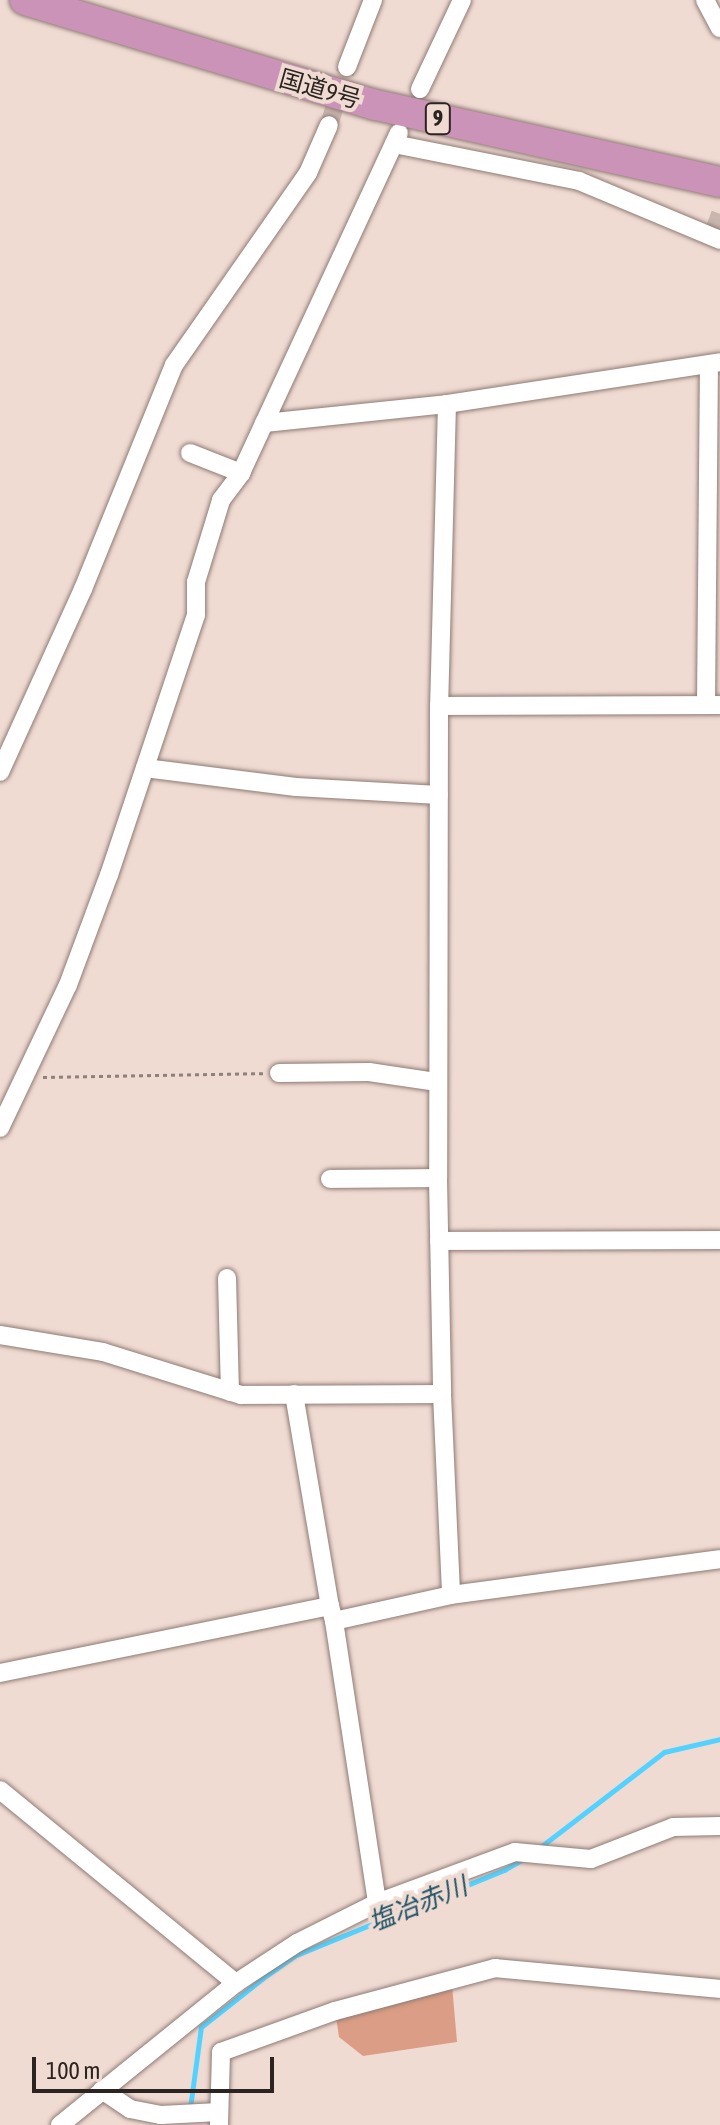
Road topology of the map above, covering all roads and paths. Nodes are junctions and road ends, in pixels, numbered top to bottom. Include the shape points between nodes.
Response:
1 (25, 0) edge
2 (373, 0) edge
3 (462, 0) edge
4 (705, 0) edge
5 (720, 28) edge
6 (347, 67) tunnel mouth
7 (420, 89) dead end
8 (329, 125) tunnel mouth
9 (621, 158) junction
10 (720, 182) edge
11 (720, 197) edge
12 (716, 235) edge
13 (714, 363) edge
14 (447, 404) junction
15 (264, 423) junction
16 (190, 453) dead end
17 (241, 473) junction
18 (713, 705) edge
19 (439, 706) junction
20 (145, 768) junction
21 (0, 772) edge
22 (439, 795) junction
23 (279, 1073) joint
24 (24, 1078) junction
25 (437, 1082) junction
26 (0, 1128) edge
27 (438, 1178) junction
28 (330, 1179) dead end
29 (720, 1240) edge
30 (439, 1241) junction
31 (227, 1278) dead end
32 (0, 1335) edge
33 (230, 1392) junction
34 (294, 1394) junction
35 (442, 1394) junction
36 (720, 1559) edge
37 (451, 1595) junction
38 (332, 1614) junction
39 (0, 1673) edge
40 (0, 1790) edge
41 (720, 1826) edge
42 (377, 1903) junction
43 (236, 1983) junction
44 (720, 1989) edge
45 (102, 2090) junction
46 (219, 2118) edge
47 (60, 2125) edge

1 - 9 highway, 国道9号 / 9 via 376,105
2 - 6 street
3 - 7 street
4 - 5 street
8 - 21 street via 308,173 174,365 83,589
9 - 10 highway, 国道9号 / 9
9 - 11 highway, 国道9号 / 9
12 - 15 street via 579,181 396,138
13 - 14 street
13 - 18 street
14 - 15 street
14 - 19 street
15 - 17 street
16 - 17 street
17 - 20 street via 221,500 196,582 196,615
18 - 19 street
19 - 22 street
20 - 22 street via 296,787
20 - 24 street via 68,985
22 - 25 street
23 - 24 path
23 - 25 street via 369,1072
24 - 26 street
25 - 27 street
27 - 28 street
27 - 30 street
29 - 30 street
30 - 35 street
31 - 33 street
32 - 33 street via 103,1352
33 - 34 street
34 - 35 street
34 - 38 street
35 - 37 street
36 - 37 street
37 - 38 street
38 - 39 street
38 - 42 street
40 - 43 street
41 - 42 street via 673,1827 591,1859 515,1852
42 - 43 street via 297,1943
43 - 45 street
44 - 46 street via 495,1968 335,2011 221,2052
45 - 46 street via 130,2109
45 - 47 street

